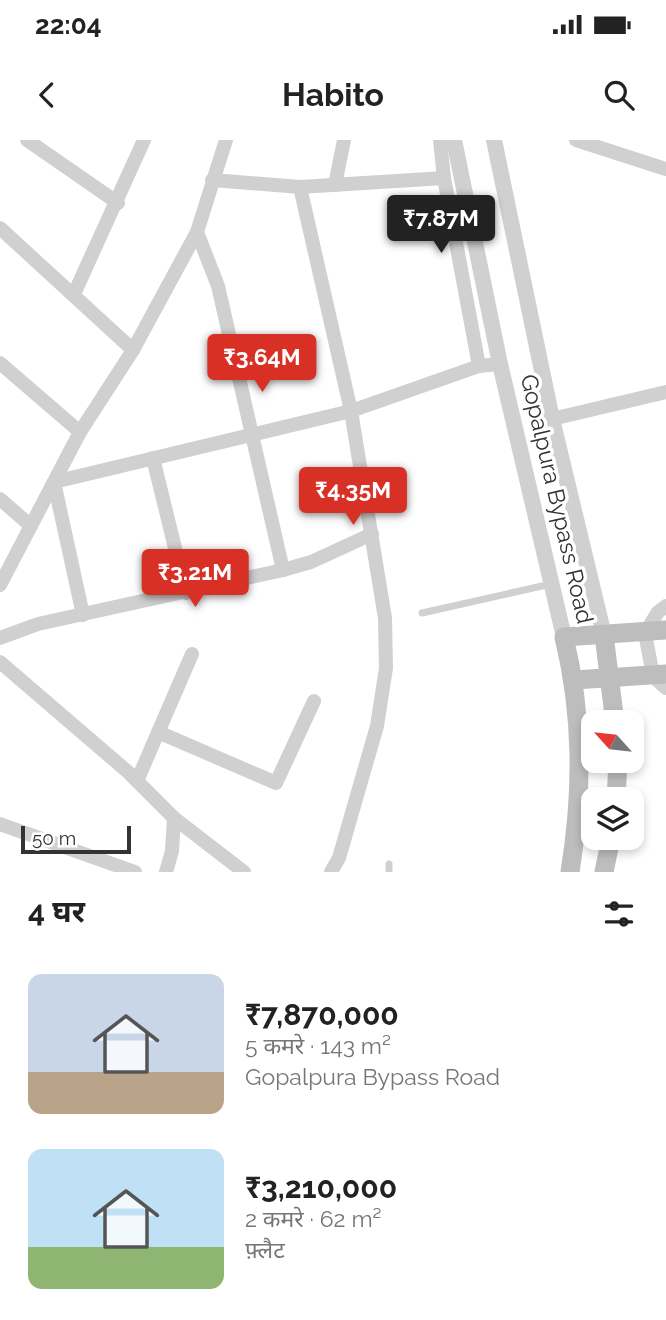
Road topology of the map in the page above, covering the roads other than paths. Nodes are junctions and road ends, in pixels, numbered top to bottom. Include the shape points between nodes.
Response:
1 (27, 140) edge
2 (144, 140) edge
3 (226, 140) edge
4 (344, 140) edge
5 (440, 140) edge
6 (453, 140) edge
7 (494, 140) edge
8 (576, 140) edge
9 (666, 169) edge
10 (444, 178) junction
11 (212, 180) junction
12 (335, 185) junction
13 (300, 187) junction
14 (118, 203) junction
15 (0, 228) edge
16 (197, 232) junction
17 (74, 294) junction
18 (133, 351) junction
19 (0, 363) edge
20 (500, 364) junction
21 (479, 366) junction
22 (666, 392) edge
23 (351, 411) junction
24 (552, 419) junction
25 (80, 432) junction
26 (253, 433) junction
27 (153, 458) junction
28 (54, 482) junction
29 (0, 499) edge
30 (31, 526) junction
31 (372, 534) junction
32 (283, 570) junction
33 (552, 583) junction
34 (0, 585) edge
35 (186, 593) junction
36 (666, 606) edge
37 (422, 613) dead end
38 (83, 615) junction
39 (666, 630) edge
40 (645, 633) junction
41 (604, 635) junction
42 (564, 637) junction
43 (0, 638) edge
44 (192, 654) dead end
45 (1, 669) edge
46 (611, 679) junction
47 (662, 679) edge
48 (574, 680) junction
49 (314, 701) dead end
50 (614, 710) edge
51 (581, 717) edge
52 (158, 732) junction
53 (584, 774) edge
54 (137, 780) junction
55 (174, 818) junction
56 (0, 824) edge
57 (609, 850) edge
58 (135, 872) edge
59 (166, 872) edge
60 (244, 872) edge
61 (331, 872) edge
62 (570, 872) edge
63 (604, 872) edge

1 - 14 street
2 - 14 street
3 - 11 street
4 - 12 street
5 - 10 street
6 - 20 street, Gopalpura Bypass Road
7 - 24 street, Gopalpura Bypass Road
8 - 9 street
10 - 12 street
10 - 21 street
11 - 13 street
11 - 16 street
12 - 13 street
13 - 23 street
14 - 17 street
15 - 17 street
16 - 18 street
16 - 26 street via 218,286
17 - 18 street
18 - 25 street
19 - 25 street
20 - 21 street
20 - 33 street, Gopalpura Bypass Road
21 - 23 street
22 - 24 street
23 - 26 street
23 - 31 street
24 - 41 street, Gopalpura Bypass Road
25 - 28 street
26 - 27 street
26 - 32 street
27 - 28 street
27 - 35 street
28 - 30 street
28 - 38 street
29 - 30 street
30 - 34 street
31 - 32 street
31 - 61 street via 385,618 386,668 377,726
32 - 35 street
33 - 37 lane
33 - 42 street, Gopalpura Bypass Road
35 - 38 street
36 - 40 street
38 - 43 street
39 - 40 main road
40 - 41 main road
40 - 47 street
41 - 42 main road
41 - 46 main road, Gopalpura Bypass Road
42 - 48 main road, Gopalpura Bypass Road
44 - 52 street
45 - 54 street
46 - 47 main road
46 - 48 main road
46 - 50 main road, Gopalpura Bypass Road
48 - 51 main road, Gopalpura Bypass Road
49 - 52 street via 276,783
52 - 54 street
53 - 62 main road, Gopalpura Bypass Road
54 - 55 street
55 - 59 street
55 - 60 street
56 - 58 street
57 - 63 main road

